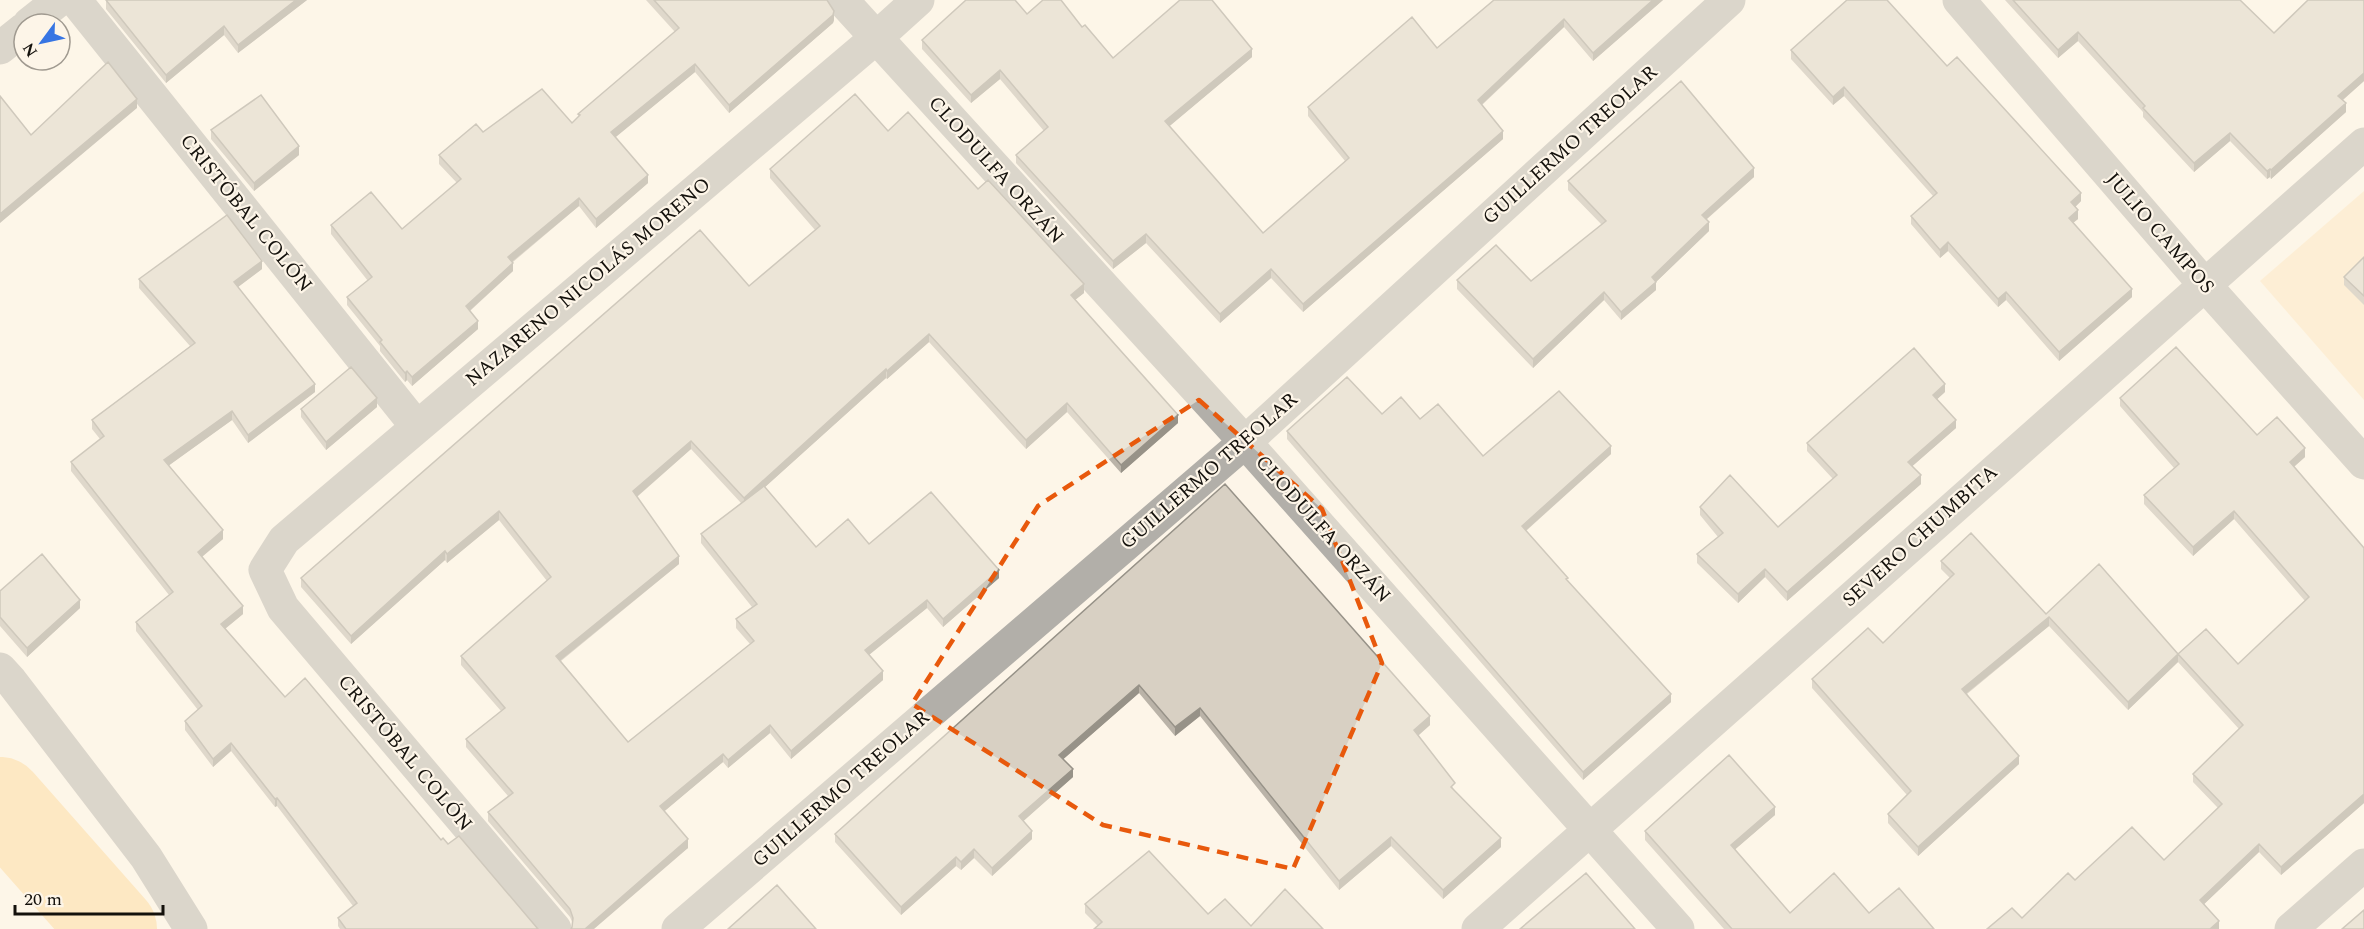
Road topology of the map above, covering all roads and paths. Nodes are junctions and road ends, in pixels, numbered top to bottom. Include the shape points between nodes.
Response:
1 (58, 0) edge
2 (75, 0) edge
3 (842, 0) edge
4 (918, 0) edge
5 (1729, 0) edge
6 (1959, 0) edge
7 (44, 12) edge
8 (12, 38) edge
9 (876, 38) junction
10 (0, 48) edge
11 (2364, 144) edge
12 (2204, 284) junction
13 (417, 427) junction
14 (1245, 442) junction
15 (2364, 463) edge
16 (265, 570) joint
17 (0, 669) edge
18 (1590, 828) junction
19 (2364, 865) edge
20 (191, 929) edge
21 (555, 929) edge
22 (678, 929) edge
23 (1478, 929) edge
24 (1678, 929) edge
25 (2291, 929) edge

1 - 7 street
2 - 13 street, CRISTÓBAL COLÓN
3 - 9 street, CLODULFA ORZÁN
4 - 9 street, NAZARENO NICOLÁS MORENO
5 - 14 street, GUILLERMO TREOLAR
6 - 12 street, JULIO CAMPOS
8 - 10 street
9 - 13 street, NAZARENO NICOLÁS MORENO
9 - 14 street, CLODULFA ORZÁN
11 - 12 street, SEVERO CHUMBITA
12 - 15 street, JULIO CAMPOS
12 - 18 street, SEVERO CHUMBITA
13 - 16 street, NAZARENO NICOLÁS MORENO via 284,540
14 - 18 street, CLODULFA ORZÁN
14 - 22 street, GUILLERMO TREOLAR
16 - 21 street, CRISTÓBAL COLÓN via 283,608
17 - 20 street via 146,857
18 - 23 street, SEVERO CHUMBITA
18 - 24 street, CLODULFA ORZÁN
19 - 25 street

